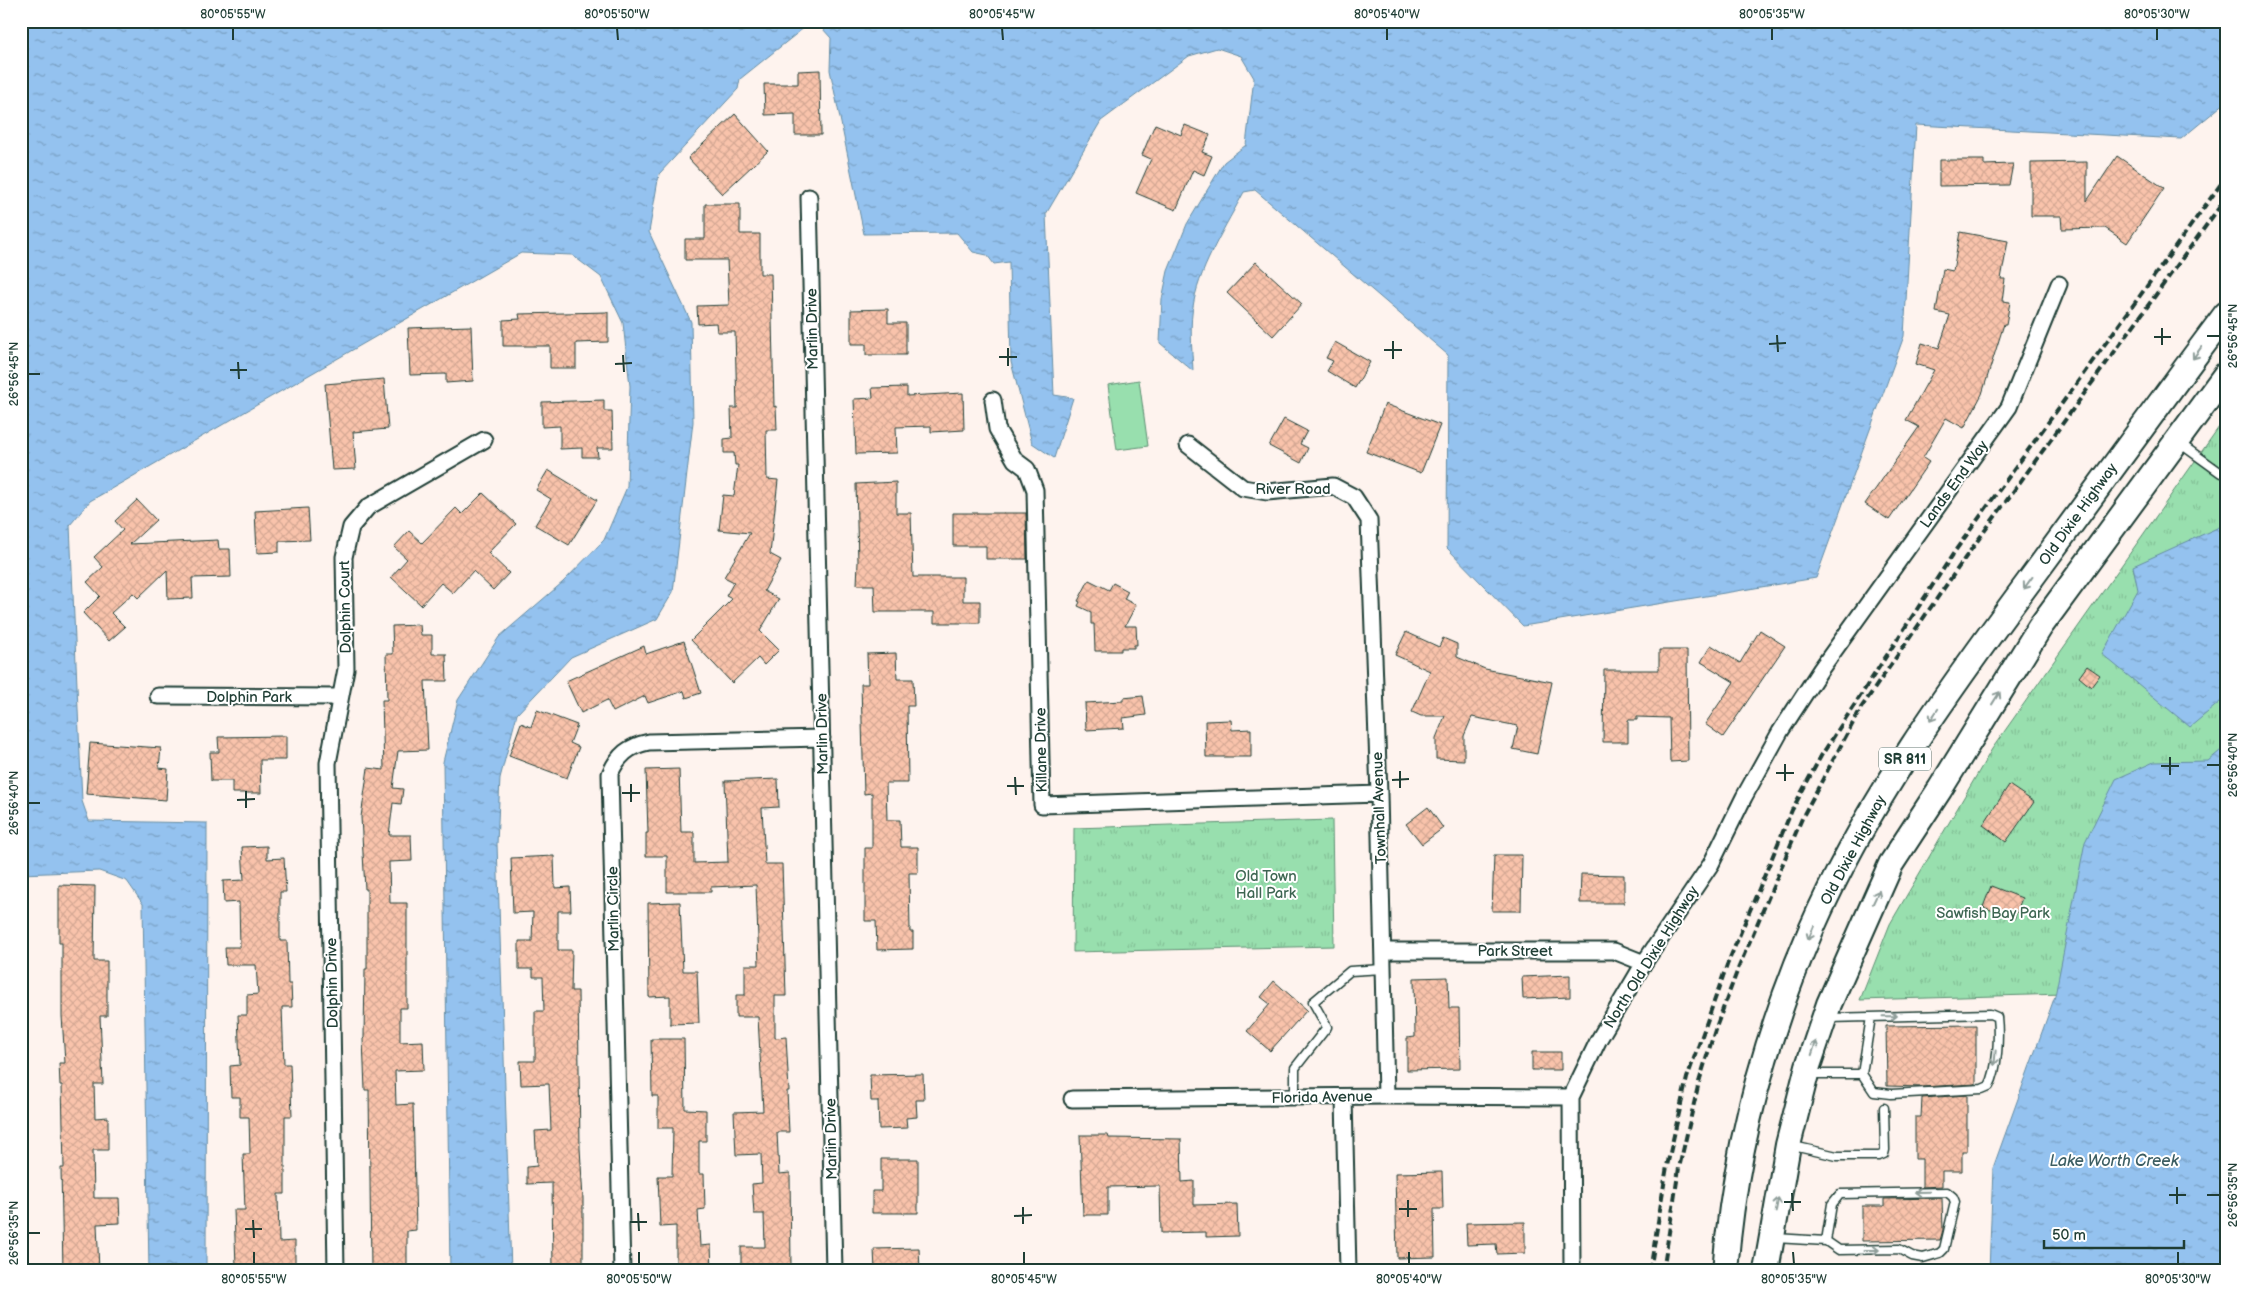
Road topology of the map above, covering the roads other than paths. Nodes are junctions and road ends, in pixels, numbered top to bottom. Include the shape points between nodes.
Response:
1 (809, 197) dead end
2 (2059, 284) dead end
3 (2226, 314) edge
4 (2226, 374) edge
5 (993, 400) dead end
6 (484, 440) dead end
7 (2177, 440) junction
8 (1188, 445) dead end
9 (2226, 471) edge
10 (1369, 520) joint
11 (1821, 669) joint
12 (158, 696) dead end
13 (340, 697) junction
14 (822, 738) junction
15 (1379, 794) junction
16 (1383, 952) junction
17 (1644, 963) junction
18 (1383, 969) junction
19 (1871, 1016) junction
20 (1824, 1018) junction
21 (1806, 1074) junction
22 (1862, 1074) junction
23 (1386, 1096) junction
24 (1571, 1097) junction
25 (1295, 1098) junction
26 (1344, 1098) junction
27 (1072, 1099) dead end
28 (1884, 1108) dead end
29 (1788, 1145) junction
30 (1771, 1238) junction
31 (1826, 1242) junction
32 (336, 1271) edge
33 (622, 1271) edge
34 (834, 1271) edge
35 (1348, 1271) edge
36 (1572, 1271) edge
37 (1725, 1271) edge
38 (1766, 1271) edge

1 - 14 street, Marlin Drive
2 - 11 street, Lands End Way via 2009,407
3 -> 37 main road, Old Dixie Highway / SR 811 via 1947,695 1899,767 1854,845 1812,930 1766,1057 1740,1154
4 - 7 main road, SR 811
5 - 15 street, Killane Drive via 997,430 1015,460 1027,468 1035,490 1042,805
6 - 13 street, Dolphin Court via 368,507 351,527 344,557 346,669
7 - 9 lane via 2221,473
20 -> 7 main road, SR 811 via 1856,938 1891,864 2040,627
8 - 10 street, River Road via 1243,488 1267,492 1333,486 1354,498
10 - 15 street, Townhall Avenue
11 - 17 street, North Old Dixie Highway via 1780,732 1711,864
12 - 13 street, Dolphin Park
13 - 32 street, Dolphin Drive via 328,763
14 - 33 street, Marlin Circle via 649,742 624,751 610,774
14 - 34 street, Marlin Drive
15 - 16 street, Townhall Avenue
16 - 17 street, Park Street via 1614,951
16 - 18 street, Townhall Avenue
17 - 24 street, North Old Dixie Highway via 1598,1041
18 - 23 street, Townhall Avenue
18 - 25 lane via 1350,971 1313,1002 1327,1027 1295,1068
19 - 20 lane
19 - 22 lane
19 -> 22 lane via 1990,1014 1997,1017 1994,1078 1989,1086 1982,1089 1891,1094 1874,1092
21 -> 20 main road, SR 811
21 - 22 lane
21 - 29 main road, SR 811
23 - 24 street, Florida Avenue
23 - 26 street, Florida Avenue
24 - 36 street, North Old Dixie Highway
25 - 26 street, Florida Avenue
25 - 27 street, Florida Avenue
26 - 35 street
28 - 29 lane via 1885,1150 1880,1156 1837,1156
30 -> 29 main road, SR 811
30 - 31 lane
30 - 38 main road, SR 811
31 -> 31 lane via 1839,1250 1899,1250 1923,1258 1940,1253 1944,1249 1955,1202 1947,1192 1840,1194 1832,1204

